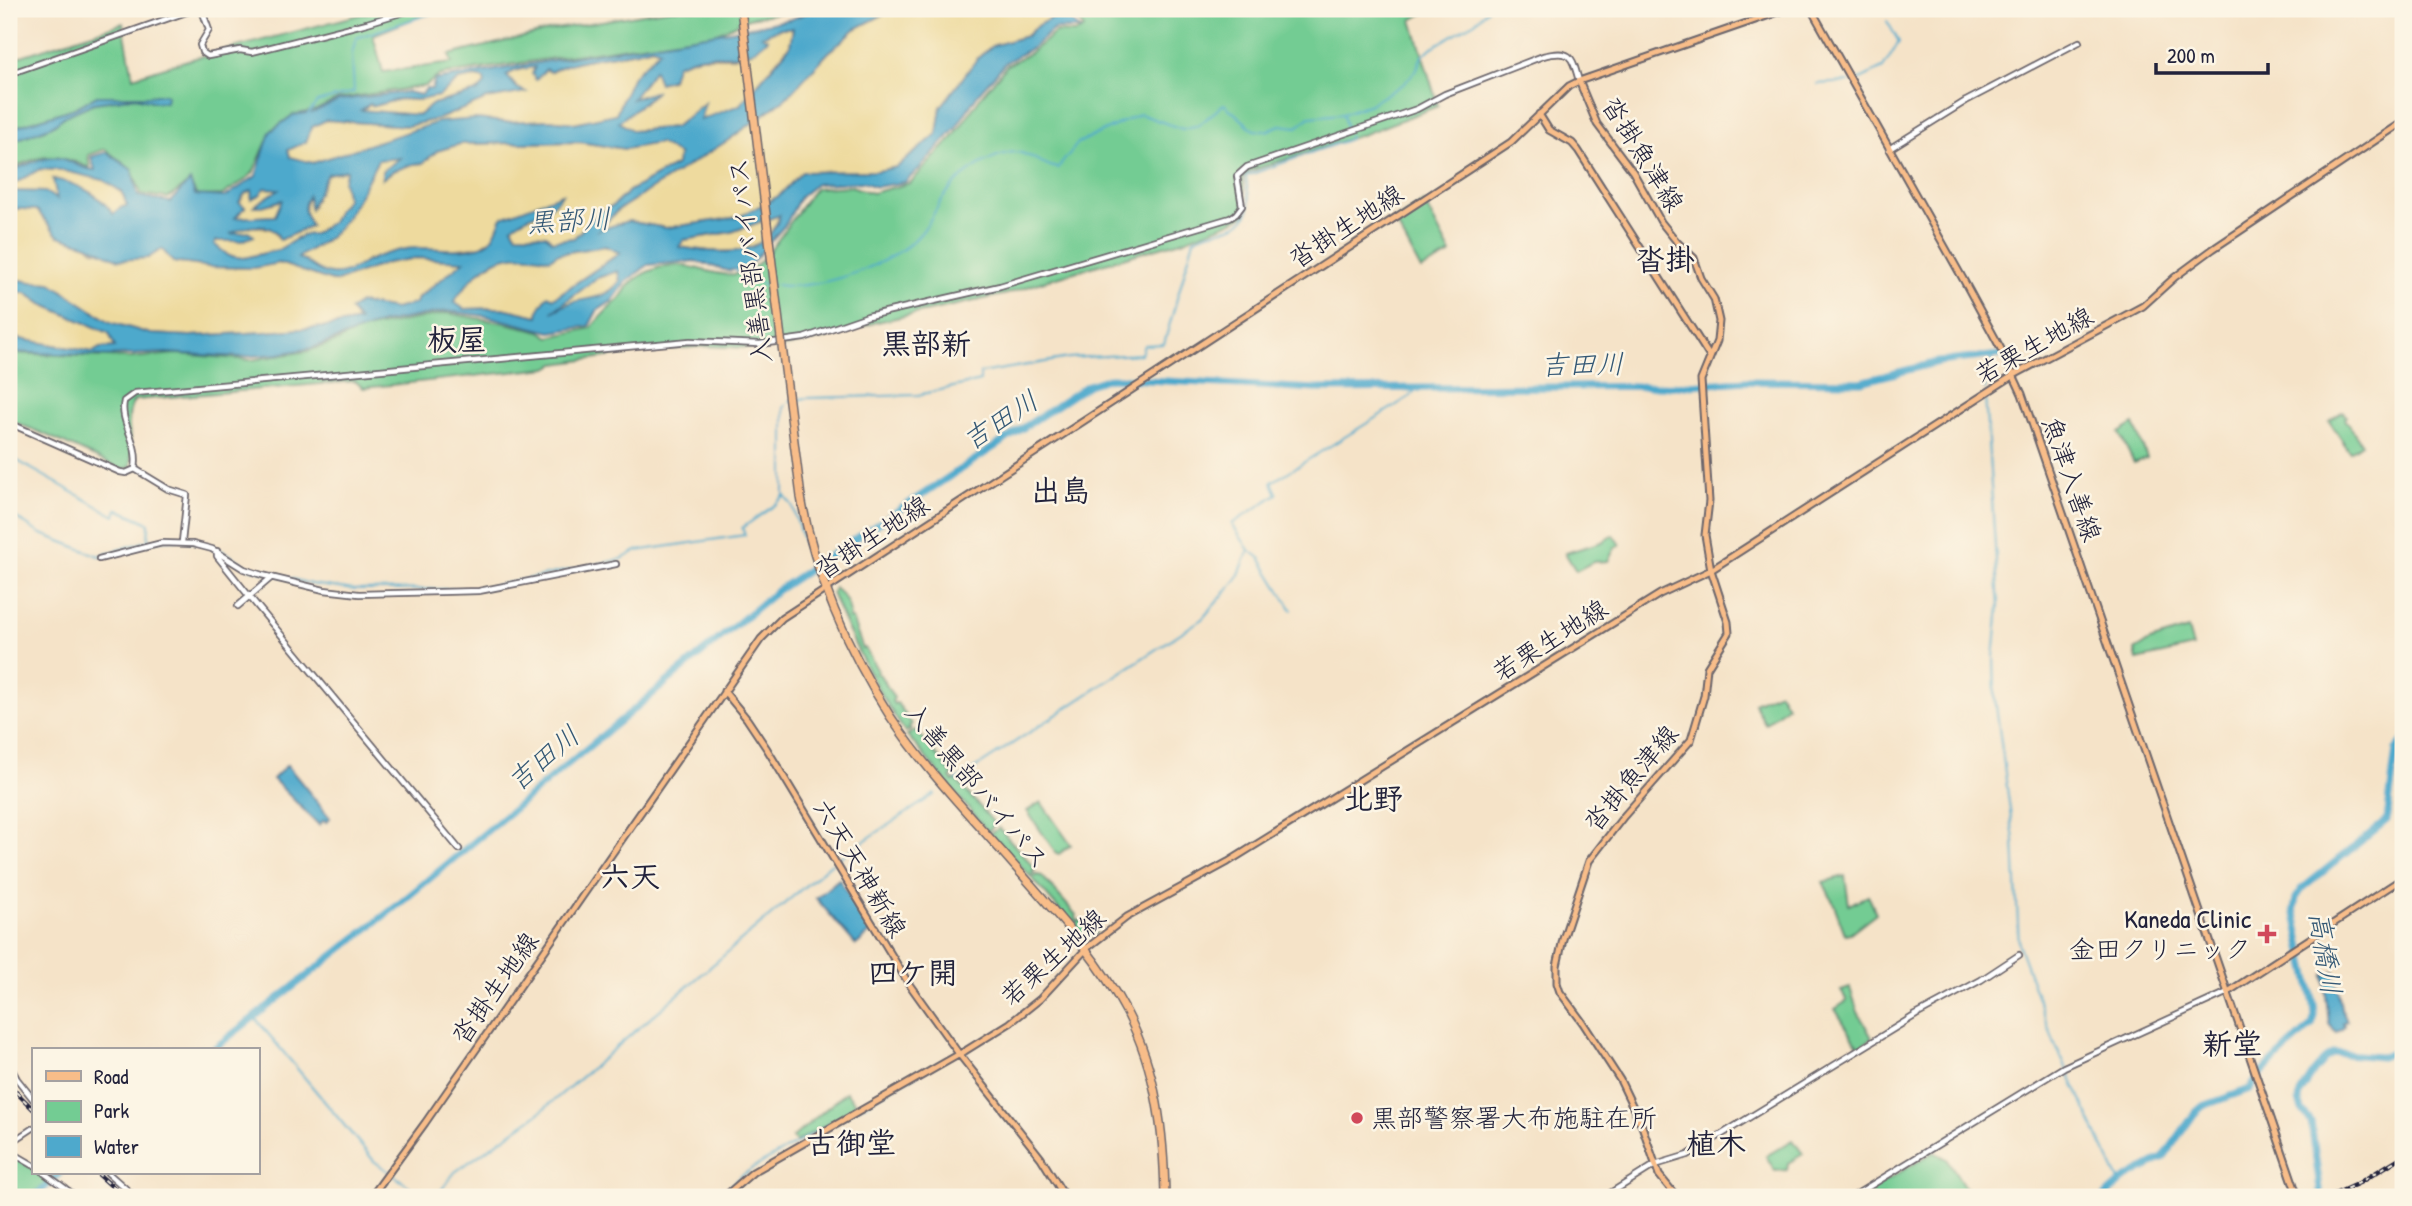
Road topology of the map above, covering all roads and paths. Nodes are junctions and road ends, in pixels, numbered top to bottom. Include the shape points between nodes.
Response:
1 (414, 9) edge
2 (741, 9) edge
3 (1787, 9) edge
4 (1811, 9) edge
5 (2079, 41) dead end
6 (9, 74) edge
7 (1579, 81) junction
8 (1569, 86) joint
9 (1539, 114) junction
10 (2403, 122) edge
11 (1889, 149) junction
12 (1710, 357) junction
13 (2014, 375) junction
14 (9, 423) edge
15 (135, 469) junction
16 (182, 542) junction
17 (217, 551) junction
18 (99, 559) dead end
19 (616, 564) dead end
20 (1711, 570) junction
21 (272, 577) junction
22 (827, 588) junction
23 (249, 596) junction
24 (238, 607) dead end
25 (724, 691) junction
26 (459, 849) dead end
27 (2403, 877) edge
28 (1087, 948) junction
29 (2019, 955) dead end
30 (2228, 992) junction
31 (959, 1054) junction
32 (9, 1064) edge
33 (32, 1099) edge
34 (32, 1129) edge
35 (9, 1144) edge
36 (9, 1150) edge
37 (32, 1164) edge
38 (1655, 1165) junction
39 (109, 1174) edge
40 (47, 1175) edge
41 (78, 1197) edge
42 (135, 1197) edge
43 (371, 1197) edge
44 (724, 1197) edge
45 (1065, 1197) edge
46 (1165, 1197) edge
47 (1604, 1197) edge
48 (1677, 1197) edge
49 (1852, 1197) edge
50 (2298, 1197) edge

1 - 6 street via 252,52 208,56 200,45 209,30 203,13 195,9
2 - 22 highway, 入善黒部バイパス, bridge via 801,497
3 - 7 main road, 沓掛魚津線
4 - 11 main road, 魚津入善線
5 - 11 street
7 - 8 main road, 沓掛魚津線
7 - 12 main road, 沓掛魚津線 via 1597,124 1633,172 1661,222 1694,258 1714,299 1719,332
7 - 15 street via 1569,55 1544,56 1445,94 1417,110 1247,167 1237,176 1242,206 1230,218 1000,285 868,316 804,338 760,344 690,341 135,393 124,401 123,413 135,449
8 - 9 main road, 沓掛生地線
9 - 12 main road, 沓掛魚津線 via 1549,130 1578,150
9 - 22 main road, 沓掛生地線 via 1511,142
10 - 13 main road, 若栗生地線 via 2183,270 2143,306
11 - 13 main road, 魚津入善線
12 - 20 main road, 沓掛魚津線 via 1701,384 1709,501 1705,535
13 - 20 main road, 若栗生地線
13 - 30 main road, 魚津入善線
14 - 15 street via 120,472
15 - 16 street via 187,495
16 - 17 street
16 - 18 street via 148,545
17 - 21 street via 244,569
17 - 23 street
19 - 21 street via 479,591 359,594
20 - 28 main road, 若栗生地線 via 1660,594 1228,862 1127,917
20 - 38 main road, 沓掛魚津線 via 1730,629 1707,668 1695,732 1589,861 1557,966 1560,992 1620,1080
21 - 23 street
22 - 25 main road, 沓掛生地線 via 769,629
22 - 28 highway, 入善黒部バイパス via 859,661 910,743
23 - 24 street
23 - 26 street
25 - 31 main road, 六天天神新線 via 747,719 888,951
25 - 43 main road, 沓掛生地線
27 - 30 main road
28 - 31 main road, 若栗生地線 via 1040,999
28 - 46 highway, 入善黒部バイパス via 1128,1014 1150,1072 1162,1132
29 - 38 street via 1688,1154
30 - 49 street via 2064,1067
30 - 50 main road, 魚津入善線
31 - 44 main road, 若栗生地線 via 753,1172
31 - 45 main road, 六天天神新線 via 1041,1158
32 - 33 street
34 - 35 street
36 - 37 street
38 - 47 street
38 - 48 main road, 沓掛魚津線
39 - 42 street
40 - 41 street

